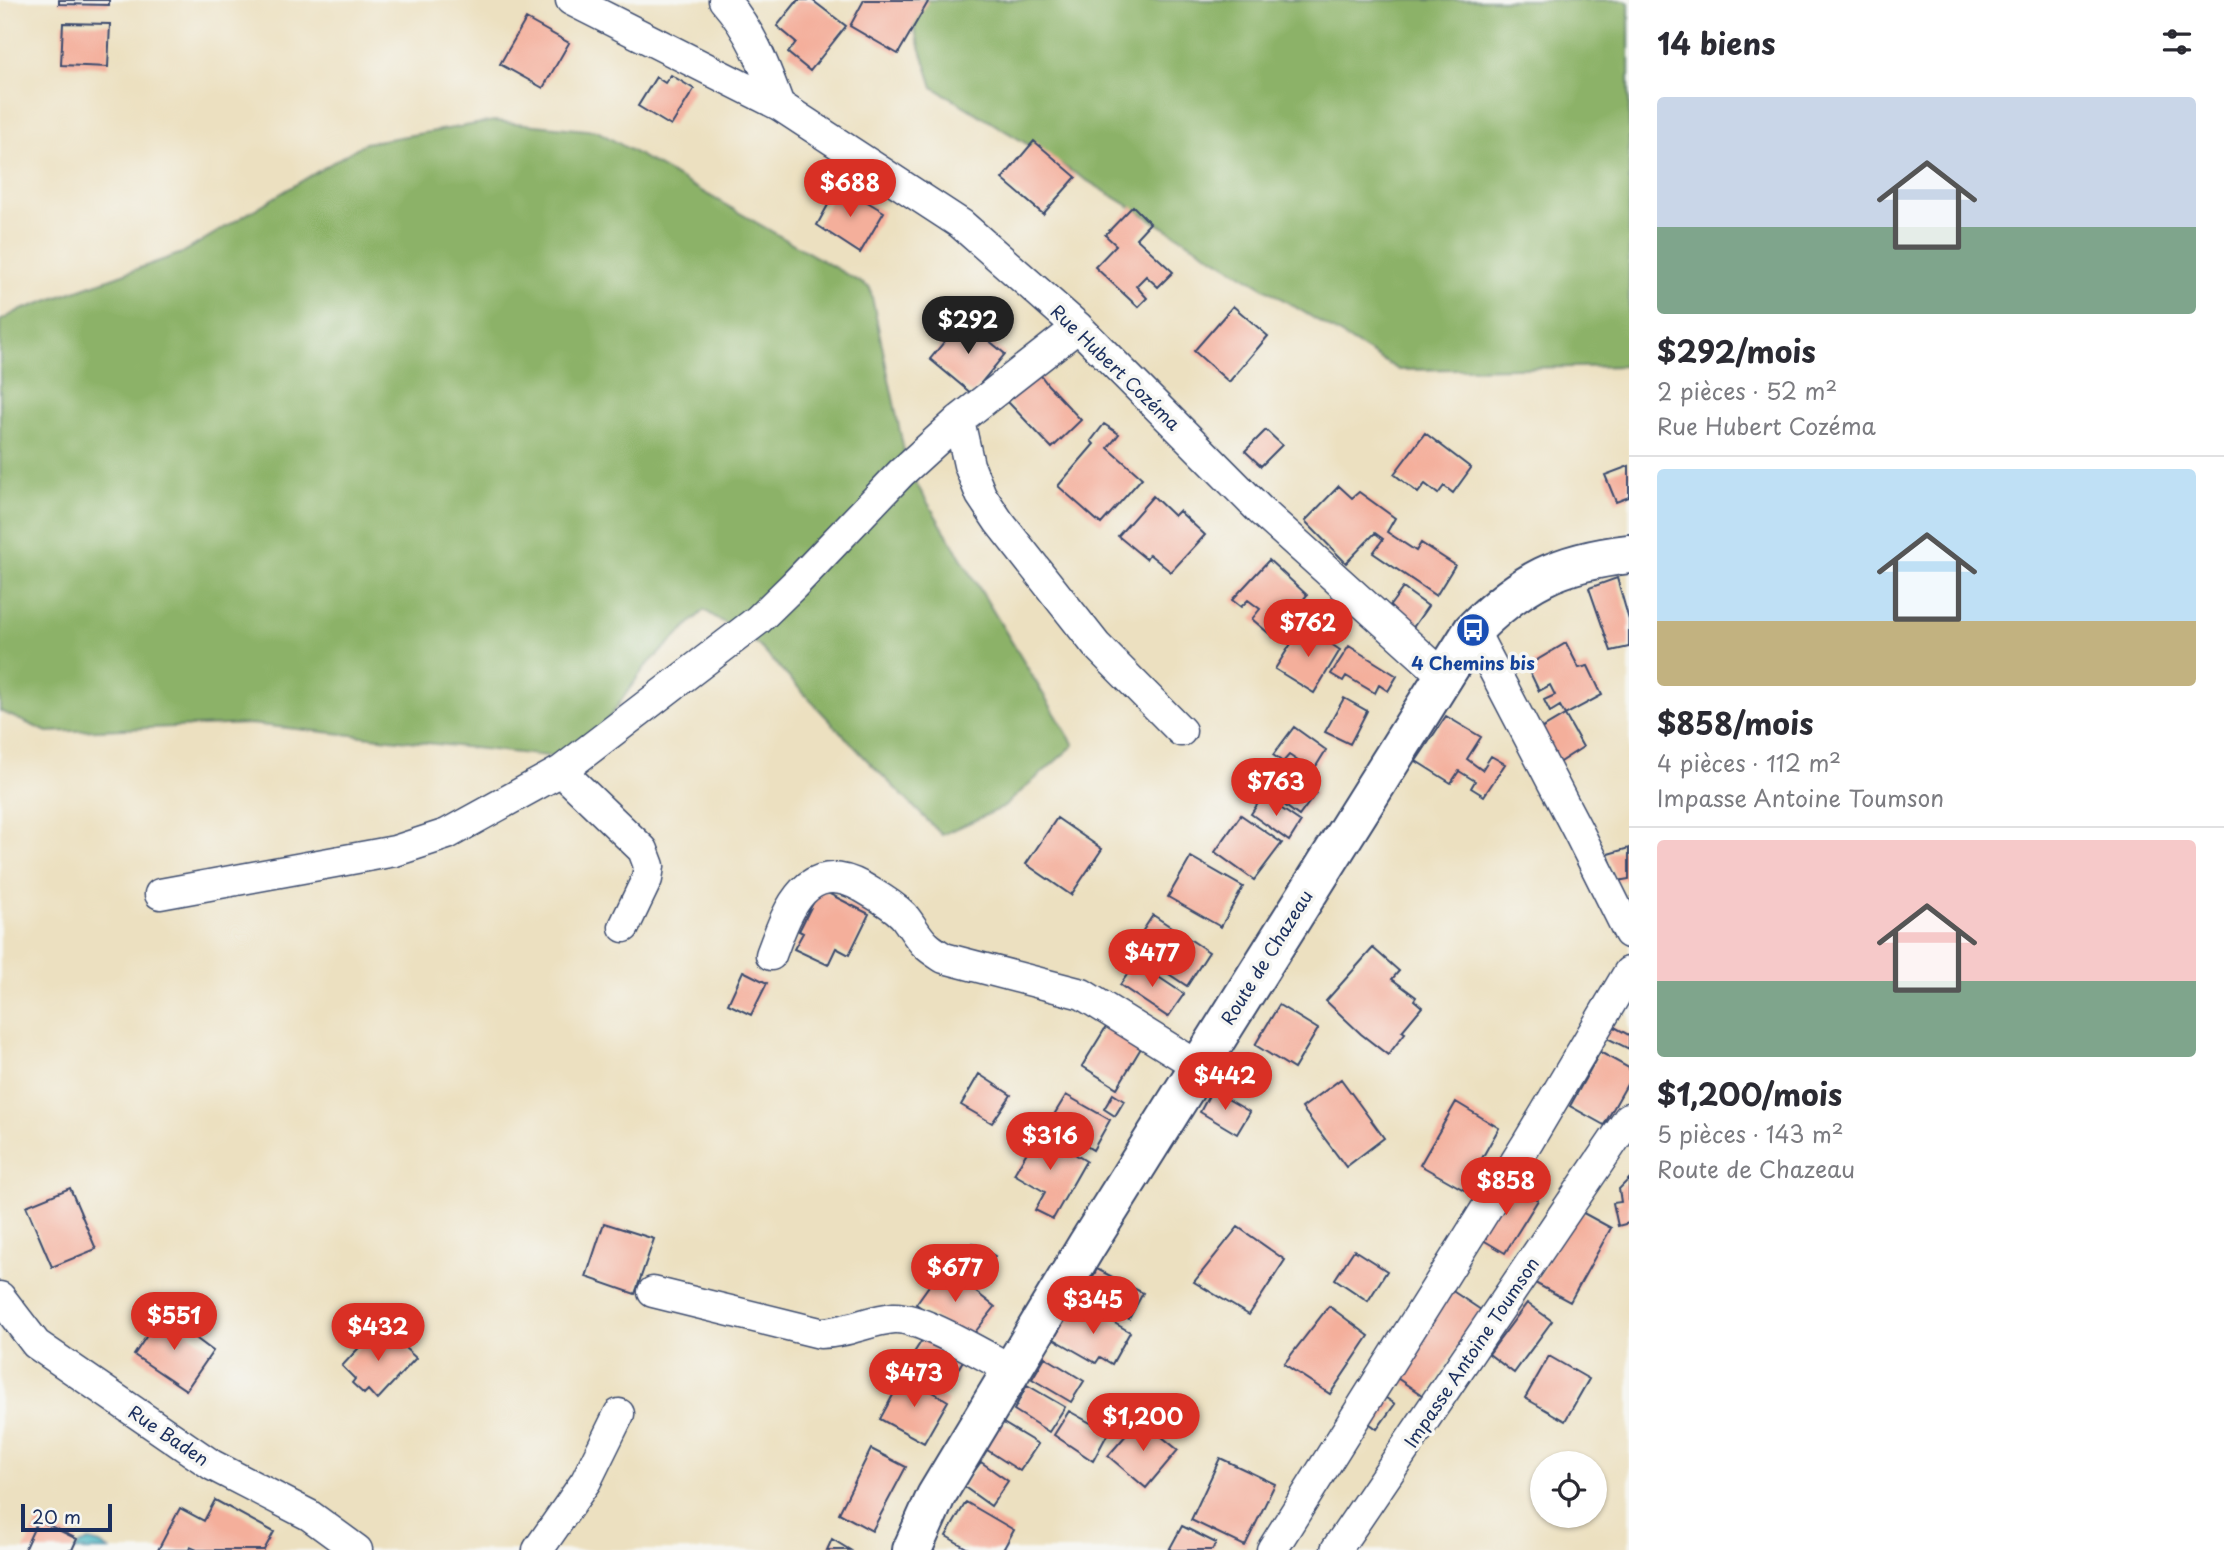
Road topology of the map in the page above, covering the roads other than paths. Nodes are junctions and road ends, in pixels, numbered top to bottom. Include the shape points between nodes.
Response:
1 (570, 0) edge
2 (724, 0) edge
3 (779, 105) junction
4 (1078, 327) junction
5 (959, 420) junction
6 (1629, 554) edge
7 (1472, 630) junction
8 (1444, 676) junction
9 (1181, 731) dead end
10 (561, 771) junction
11 (160, 894) dead end
12 (624, 926) dead end
13 (1629, 933) edge
14 (771, 955) dead end
15 (1629, 972) edge
16 (1198, 1066) junction
17 (1629, 1118) edge
18 (653, 1292) dead end
19 (0, 1297) edge
20 (1012, 1370) junction
21 (620, 1414) dead end
22 (357, 1550) edge
23 (538, 1550) edge
24 (912, 1550) edge
25 (1272, 1550) edge
26 (1336, 1550) edge

1 - 3 street, Rue Hubert Cozéma
2 - 3 street via 757,48
3 - 4 street, Rue Hubert Cozéma via 961,224
4 - 5 street
4 - 8 street, Rue Hubert Cozéma via 1260,509
5 - 9 street via 969,465 999,522 1096,645
5 - 10 street via 758,620
6 - 7 main road, Route de Chazeau via 1562,568 1530,583
7 - 8 main road, Route de Chazeau
7 - 13 street
8 - 16 main road, Route de Chazeau
10 - 11 street via 447,834 395,851
10 - 12 street via 643,850 649,866 647,879
14 - 16 street via 800,892 831,878 852,882 887,901 925,945 944,958 1082,994
15 - 25 street
16 - 20 main road, Route de Chazeau
17 - 26 street, Impasse Antoine Toumson
18 - 20 street via 820,1333 903,1317
19 - 22 street, Rue Baden via 36,1344 212,1465 309,1515
20 - 24 main road, Route de Chazeau via 936,1496
21 - 23 street via 586,1481

